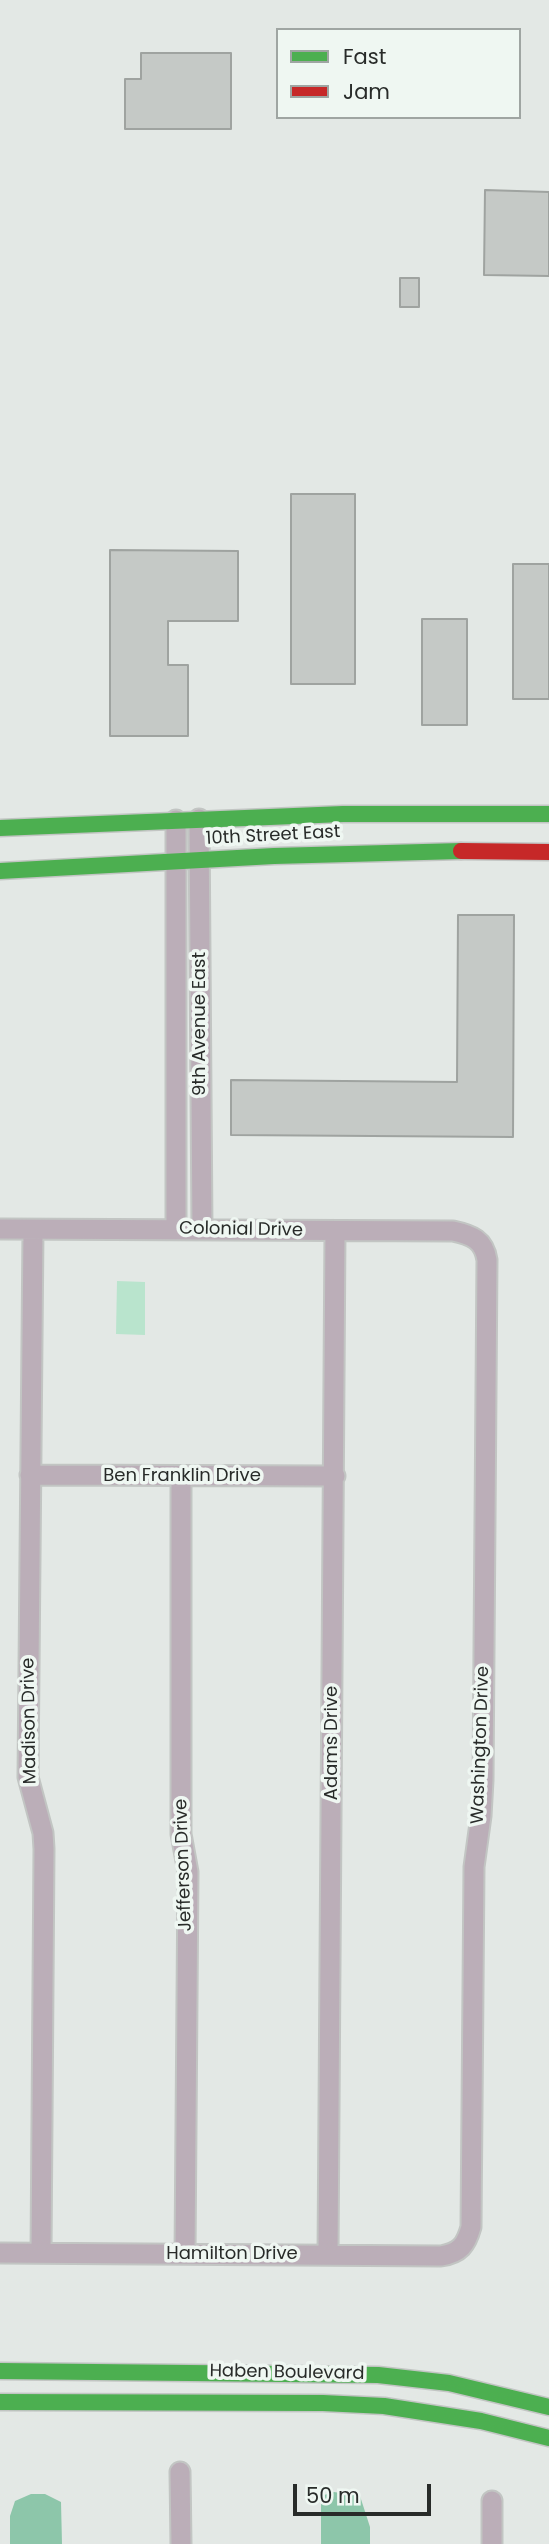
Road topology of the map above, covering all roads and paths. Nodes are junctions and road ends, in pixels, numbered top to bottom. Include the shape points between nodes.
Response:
1 (549, 814) edge
2 (199, 819) junction
3 (176, 820) junction
4 (0, 828) edge
5 (405, 835) dead end
6 (378, 851) junction
7 (549, 852) edge
8 (199, 859) junction
9 (177, 861) junction
10 (0, 871) edge
11 (0, 1229) edge
12 (33, 1230) junction
13 (176, 1230) junction
14 (202, 1230) junction
15 (335, 1231) junction
16 (480, 1241) joint
17 (30, 1475) junction
18 (181, 1476) junction
19 (335, 1476) junction
20 (462, 2248) joint
21 (0, 2253) edge
22 (41, 2253) junction
23 (185, 2254) junction
24 (328, 2255) junction
25 (0, 2371) edge
26 (22, 2371) junction
27 (0, 2402) edge
28 (23, 2402) junction
29 (549, 2407) edge
30 (549, 2438) edge
31 (180, 2472) dead end
32 (492, 2501) dead end
33 (181, 2544) edge
34 (492, 2544) edge

1 - 2 main road, 10th Street East via 392,812
2 - 3 main road, 10th Street East
2 - 8 street, 9th Avenue East
3 - 4 main road, 10th Street East
3 - 9 street, 9th Avenue East
5 - 6 main road
6 - 7 main road, 10th Street East
6 - 8 main road, 10th Street East
8 - 9 main road, 10th Street East
8 - 14 street, 9th Avenue East
9 - 10 main road, 10th Street East
9 - 13 street, 9th Avenue East
11 - 12 street, Colonial Drive
12 - 13 street, Colonial Drive
12 - 17 street, Madison Drive
13 - 14 street, Colonial Drive
14 - 15 street, Colonial Drive
15 - 16 street, Colonial Drive via 453,1231
15 - 19 street, Adams Drive
16 - 20 street, Washington Drive via 487,1260 483,1780 474,1867 471,2227
17 - 18 street, Ben Franklin Drive
17 - 22 street, Madison Drive via 28,1777 44,1849
18 - 19 street, Ben Franklin Drive
18 - 23 street, Jefferson Drive via 181,1834 188,1872
19 - 24 street, Adams Drive
20 - 24 street, Hamilton Drive via 442,2256
21 - 22 street, Hamilton Drive
22 - 23 street, Hamilton Drive
23 - 24 street, Hamilton Drive
25 - 26 main road, Haben Boulevard
26 - 28 street
26 - 29 main road, Haben Boulevard via 378,2375 449,2383
27 - 28 main road, Haben Boulevard
28 - 30 main road, Haben Boulevard via 384,2406 481,2421
31 - 33 street
32 - 34 street

